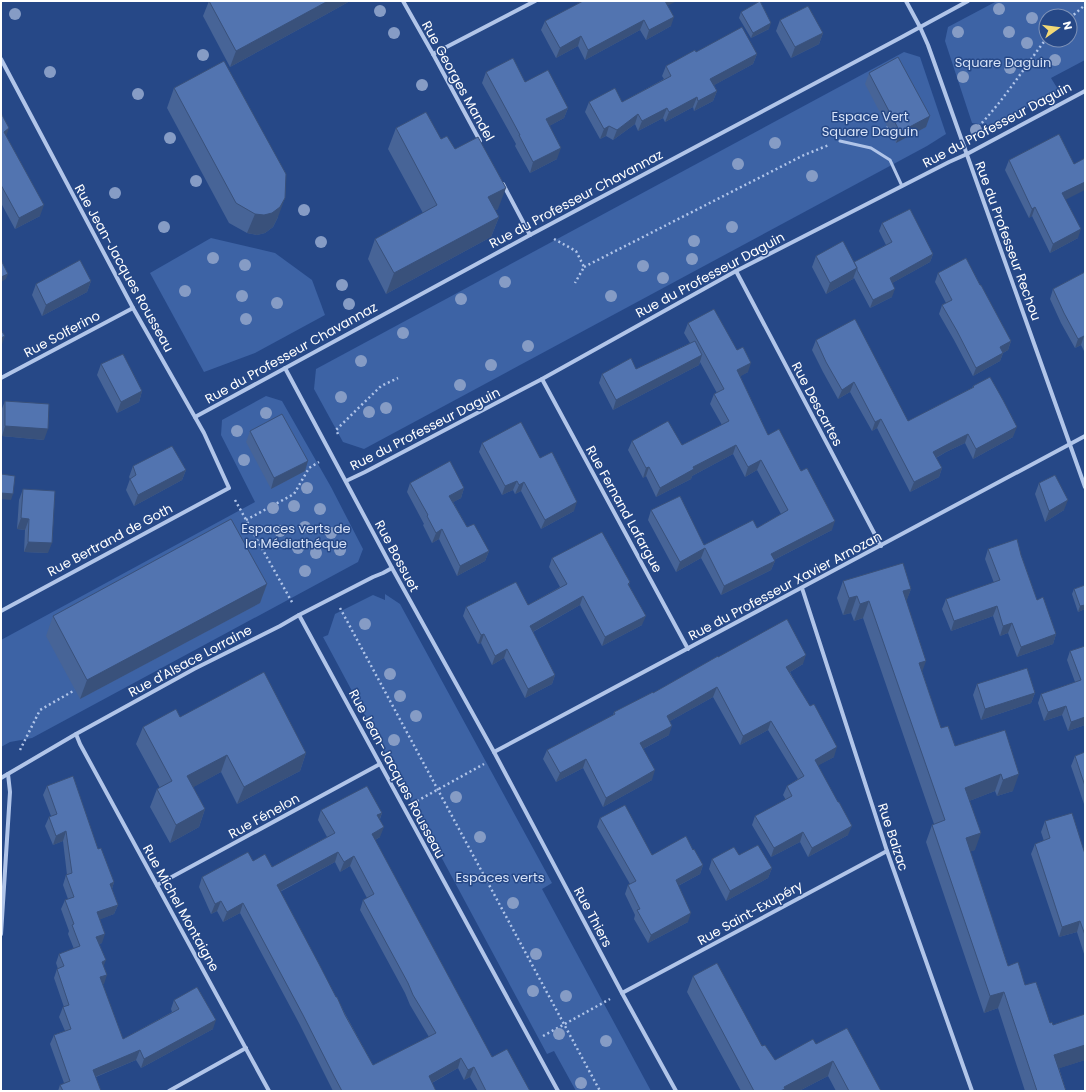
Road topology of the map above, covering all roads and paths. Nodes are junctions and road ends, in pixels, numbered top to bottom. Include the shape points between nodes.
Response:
1 (403, 1) edge
2 (535, 1) edge
3 (906, 1) edge
4 (968, 1) edge
5 (920, 27) junction
6 (1039, 48) edge
7 (433, 54) junction
8 (1, 60) edge
9 (1085, 91) edge
10 (840, 141) joint
11 (481, 143) edge
12 (984, 145) junction
13 (967, 154) junction
14 (499, 178) edge
15 (902, 186) junction
16 (545, 227) junction
17 (530, 235) junction
18 (584, 267) junction
19 (736, 271) junction
20 (575, 282) dead end
21 (133, 308) junction
22 (285, 368) junction
23 (1, 378) edge
24 (398, 378) dead end
25 (542, 379) junction
26 (195, 417) junction
27 (339, 436) dead end
28 (1085, 436) edge
29 (1070, 444) junction
30 (332, 455) junction
31 (346, 481) junction
32 (229, 488) junction
33 (1085, 488) edge
34 (246, 520) junction
35 (881, 546) junction
36 (392, 568) junction
37 (802, 588) junction
38 (334, 597) junction
39 (1, 611) edge
40 (299, 615) junction
41 (688, 649) junction
42 (75, 690) dead end
43 (76, 734) junction
44 (494, 752) junction
45 (380, 764) junction
46 (502, 768) junction
47 (8, 774) junction
48 (1, 778) edge
49 (438, 790) junction
50 (404, 808) junction
51 (887, 851) junction
52 (157, 885) junction
53 (1, 934) edge
54 (622, 993) junction
55 (564, 1024) junction
56 (532, 1042) junction
57 (246, 1048) junction
58 (169, 1091) edge
59 (269, 1091) edge
60 (558, 1091) edge
61 (600, 1091) edge
62 (676, 1091) edge
63 (972, 1091) edge

1 - 7 street, Rue Georges Mandel
2 - 7 street
3 - 5 street, Rue du Professeur Rechou
4 - 5 street, Rue du Professeur Chavannaz
5 - 13 street, Rue du Professeur Rechou
5 - 16 street, Rue du Professeur Chavannaz
6 - 12 path via 1001,101 978,127
7 - 11 street, Rue Georges Mandel
8 - 21 street, Rue Jean-Jacques Rousseau
9 - 12 street, Rue du Professeur Daguin
10 - 15 lane via 871,148 890,160
10 - 18 path via 804,155
12 - 13 street, Rue du Professeur Daguin
13 - 15 street, Rue du Professeur Daguin
13 - 29 street, Rue du Professeur Rechou
14 - 17 street
15 - 19 street, Rue du Professeur Daguin
16 - 17 street, Rue du Professeur Chavannaz
16 - 18 path via 554,238 576,251
17 - 22 street, Rue du Professeur Chavannaz
18 - 20 path
19 - 25 street, Rue du Professeur Daguin
19 - 35 street, Rue Descartes
21 - 23 street, Rue Solferino
21 - 26 street, Rue Jean-Jacques Rousseau
22 - 26 street, Rue du Professeur Chavannaz
22 - 30 street, Rue Bossuet
24 - 27 path via 376,391 336,430
25 - 31 street, Rue du Professeur Daguin
25 - 41 street, Rue Fernand Lafargue
26 - 32 street, Rue Jean-Jacques Rousseau
28 - 29 street, Rue du Professeur Xavier Arnozan
29 - 33 street, Rue du Professeur Rechou
29 - 35 street, Rue du Professeur Xavier Arnozan
30 - 31 street, Rue Bossuet
30 - 34 path via 309,468 294,494
31 - 36 street, Rue Bossuet
32 - 34 path
32 - 39 street, Rue Bertrand de Goth
34 - 40 path
35 - 37 street, Rue du Professeur Xavier Arnozan
36 - 38 street, Rue d'Alsace Lorraine
36 - 44 street, Rue Bossuet
37 - 41 street, Rue du Professeur Xavier Arnozan
37 - 51 street, Rue Balzac
38 - 40 street, Rue d'Alsace Lorraine
38 - 49 path
40 - 43 street, Rue d'Alsace Lorraine
40 - 45 street, Rue Jean-Jacques Rousseau
41 - 44 street, Rue du Professeur Xavier Arnozan
42 - 47 path via 40,710
43 - 47 street, Rue d'Alsace Lorraine
43 - 52 street, Rue Michel Montaigne
44 - 46 street, Rue Thiers
45 - 50 street, Rue Jean-Jacques Rousseau
45 - 52 street, Rue Fénelon
46 - 49 path via 491,774 485,764
46 - 54 street, Rue Thiers
47 - 48 street, Rue d'Alsace Lorraine
47 - 53 street via 10,792
49 - 50 path
49 - 55 path
50 - 56 street, Rue Jean-Jacques Rousseau
51 - 54 street, Rue Saint-Exupéry
51 - 63 street, Rue Balzac
52 - 57 street, Rue Michel Montaigne
54 - 55 path
54 - 62 street, Rue Thiers
55 - 56 path
55 - 61 path
56 - 60 street, Rue Jean-Jacques Rousseau
57 - 58 street
57 - 59 street, Rue Michel Montaigne

